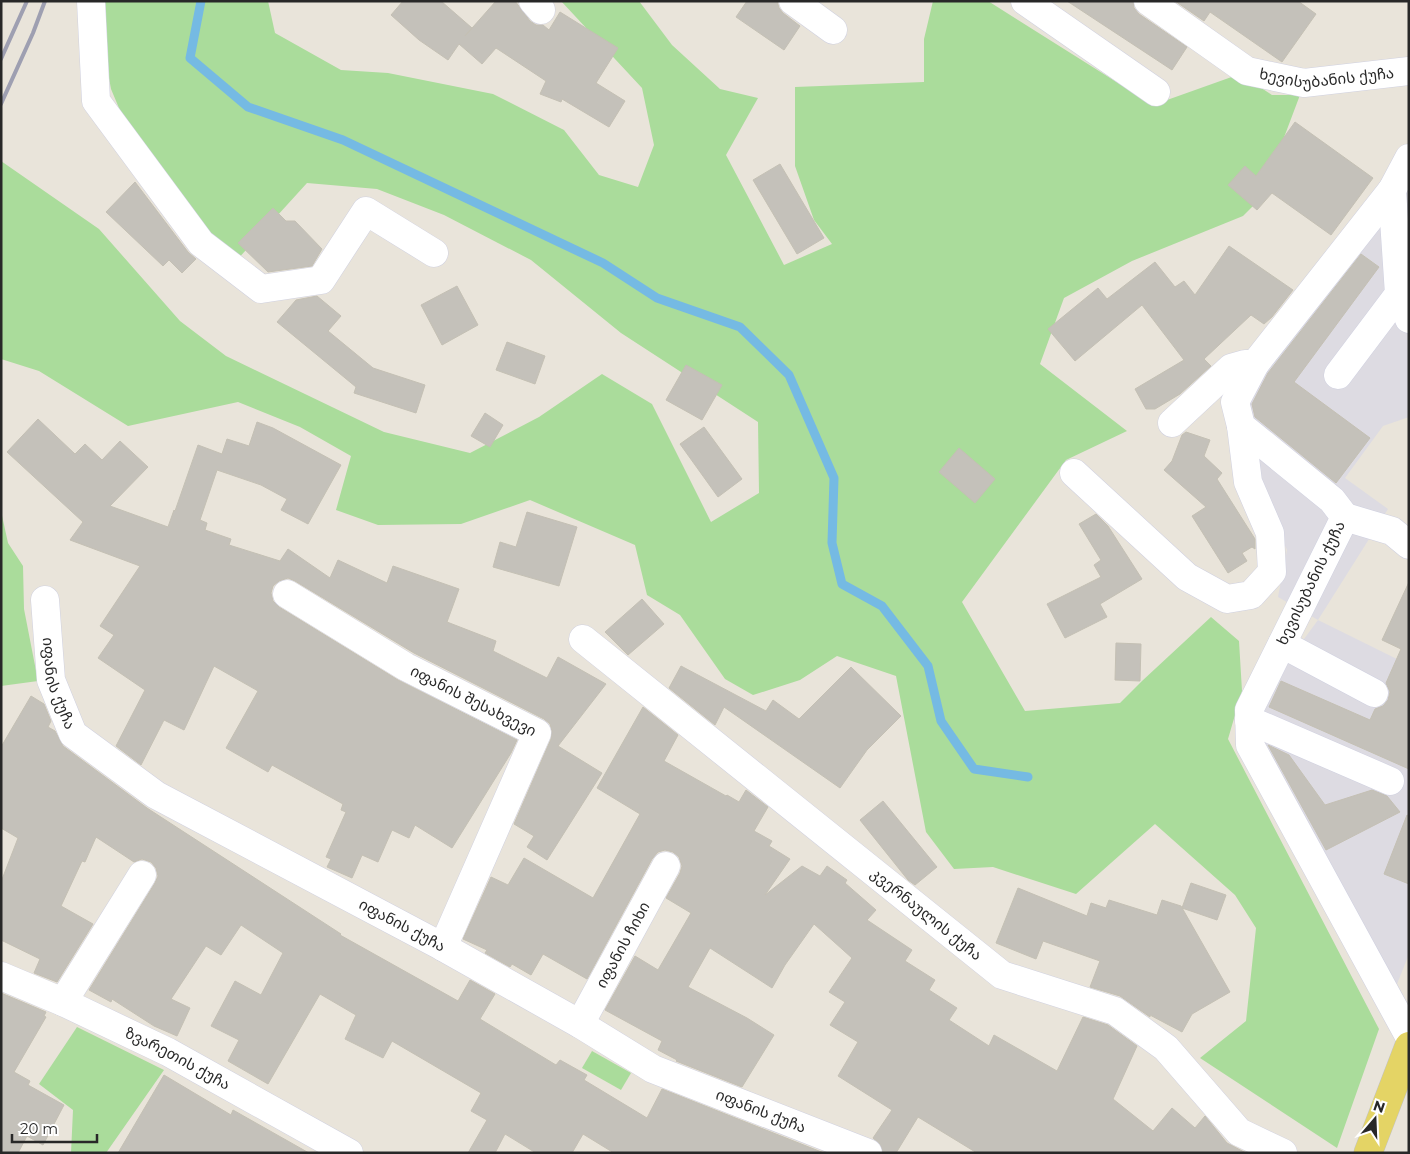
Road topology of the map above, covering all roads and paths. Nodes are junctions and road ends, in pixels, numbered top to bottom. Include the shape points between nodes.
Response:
1 (91, 1) edge
2 (793, 1) edge
3 (1025, 1) edge
4 (1148, 1) edge
5 (833, 30) dead end
6 (1409, 71) edge
7 (1156, 92) dead end
8 (1409, 158) edge
9 (1392, 190) junction
10 (434, 253) dead end
11 (1398, 294) junction
12 (1409, 319) edge
13 (1255, 364) junction
14 (1338, 375) dead end
15 (1172, 422) dead end
16 (1241, 426) junction
17 (1074, 473) dead end
18 (1345, 517) junction
19 (1409, 545) edge
20 (287, 594) dead end
21 (45, 600) dead end
22 (583, 639) dead end
23 (1282, 644) junction
24 (1374, 693) dead end
25 (1249, 720) junction
26 (1390, 781) dead end
27 (666, 866) dead end
28 (142, 875) dead end
29 (443, 947) junction
30 (1, 976) edge
31 (63, 1002) junction
32 (580, 1024) junction
33 (1409, 1036) edge
34 (1409, 1046) edge
35 (349, 1153) edge
36 (868, 1153) edge
37 (1283, 1153) edge
38 (1368, 1153) edge

1 - 10 street via 96,101 201,243 260,289 321,280 366,211
2 - 5 street
3 - 7 street
4 - 6 street, ხევისუბანის ქუჩა via 1247,71 1304,83
8 - 9 street
9 - 11 street
9 - 13 street
11 - 12 street
11 - 14 street
13 - 15 street via 1231,368
13 - 16 street via 1235,402
16 - 17 street via 1248,482 1270,533 1272,572 1251,595 1227,599 1187,577
16 - 18 street, ხევისუბანის ქუჩა via 1332,500
18 - 19 street via 1392,531
18 - 23 street, ხევისუბანის ქუჩა
20 - 29 street, იფანის შესახვევი via 406,667 537,732
21 - 29 street, იფანის ქუჩა via 51,680 73,734 156,795
22 - 37 street, კვერნაულის ქუჩა via 1002,975 1116,1011 1166,1048 1239,1132
23 - 24 street
23 - 25 street, ხევისუბანის ქუჩა via 1249,710
25 - 26 street
25 - 33 street, ხევისუბანის ქუჩა via 1250,745
27 - 32 street, იფანის ჩიხი
28 - 31 street
29 - 32 street, იფანის ქუჩა
30 - 31 street, ზვარეთის ქუჩა
31 - 35 street, ზვარეთის ქუჩა via 168,1052
32 - 36 street, იფანის ქუჩა via 653,1069
34 - 38 main road

